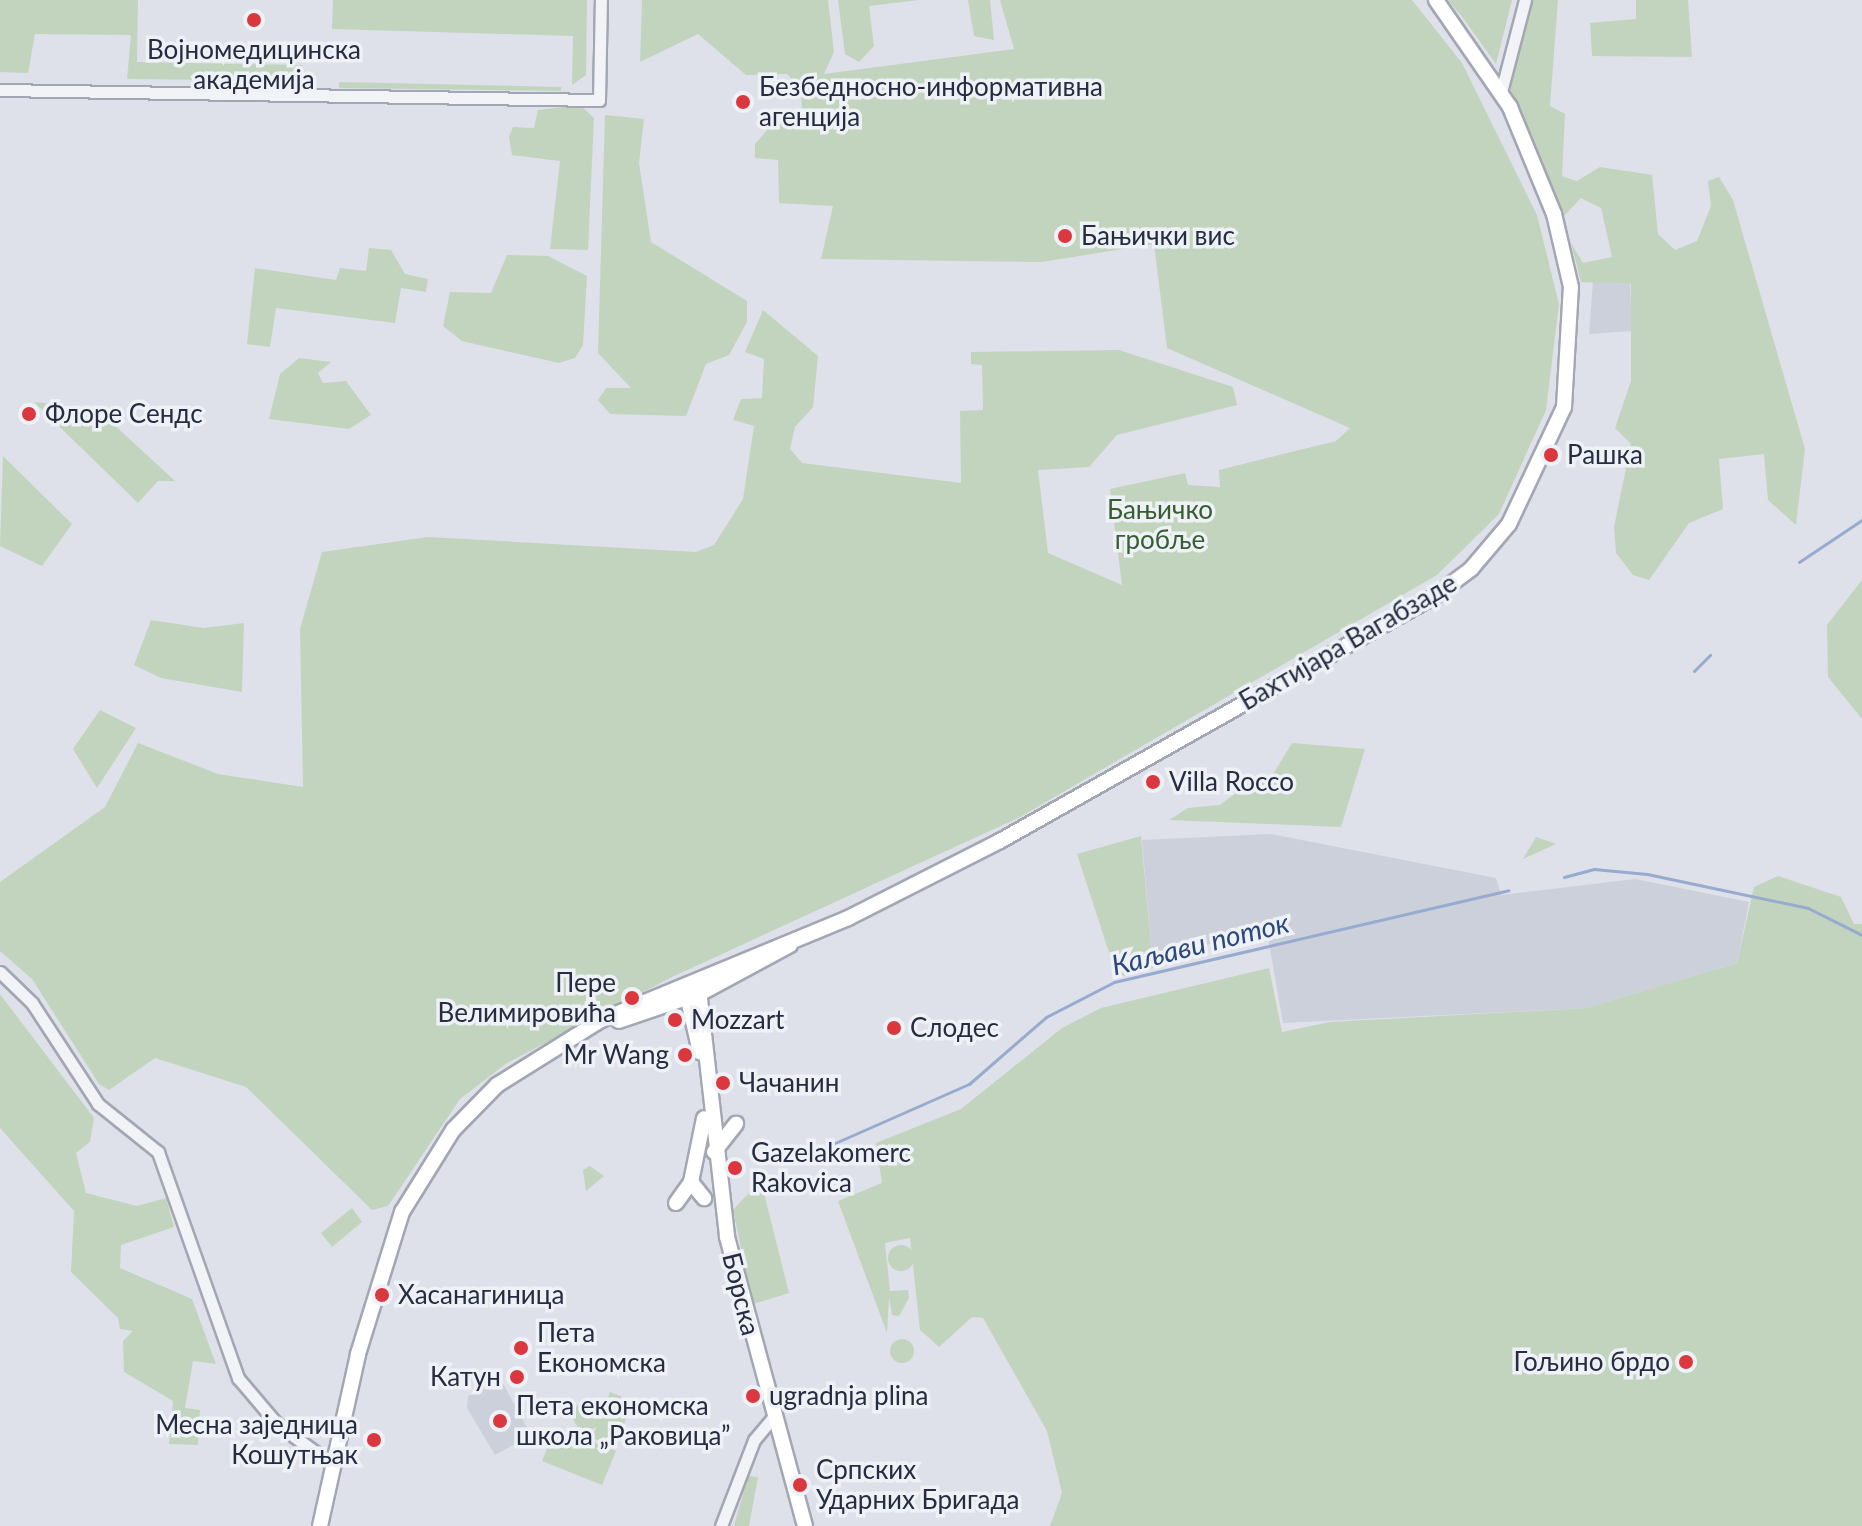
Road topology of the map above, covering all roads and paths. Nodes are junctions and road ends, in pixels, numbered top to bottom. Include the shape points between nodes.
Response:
1 (601, 0) edge
2 (1436, 0) edge
3 (1525, 0) edge
4 (0, 90) edge
5 (1501, 92) junction
6 (0, 972) edge
7 (693, 989) junction
8 (707, 1106) junction
9 (713, 1157) junction
10 (691, 1182) junction
11 (704, 1198) dead end
12 (676, 1203) dead end
13 (773, 1417) junction
14 (333, 1465) junction
15 (320, 1526) edge
16 (721, 1526) edge
17 (805, 1526) edge

1 - 4 street via 599,100
2 - 5 main road, Бахтијара Вагабзаде
3 - 5 street
5 - 7 main road, Бахтијара Вагабзаде via 1554,214 1571,287 1573,338 1567,392 1548,451 1489,550 1424,602 1014,833
6 - 14 street via 32,1003 98,1104 158,1152 238,1378 277,1424
7 - 8 main road, Борска
7 - 14 main road via 581,1032 472,1107 416,1186 358,1354
8 - 9 main road, Борска
8 - 9 main road via 736,1124
8 - 10 main road
9 - 13 main road, Борска
10 - 11 main road
10 - 12 main road
13 - 16 street via 754,1440
13 - 17 main road, Борска
14 - 15 main road

